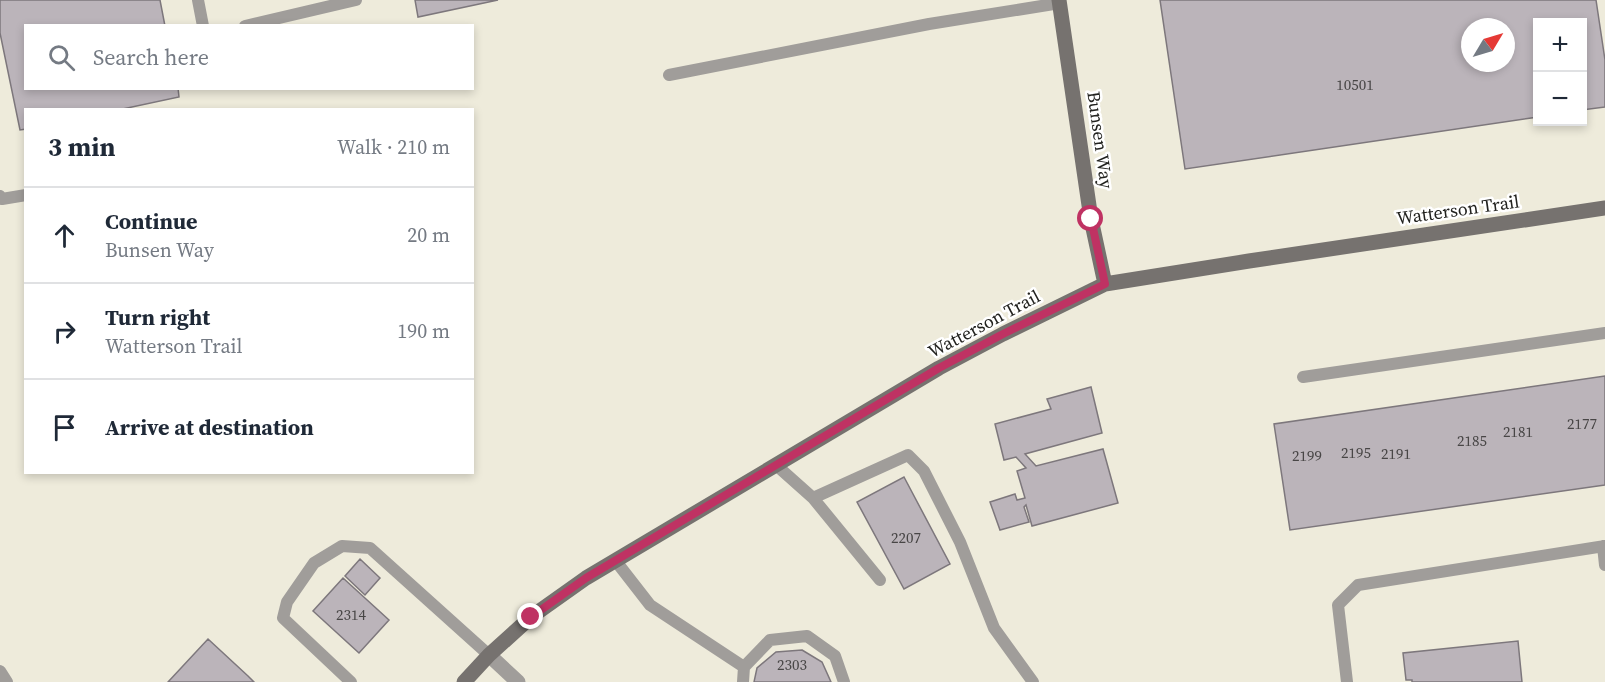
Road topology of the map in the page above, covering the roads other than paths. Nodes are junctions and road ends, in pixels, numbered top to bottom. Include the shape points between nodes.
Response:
1 (198, 0) edge
2 (356, 0) edge
3 (1060, 2) edge
4 (203, 24) edge
5 (254, 24) edge
6 (669, 75) dead end
7 (24, 195) edge
8 (0, 196) edge
9 (1605, 208) edge
10 (1105, 284) junction
11 (1605, 333) edge
12 (1303, 377) dead end
13 (776, 465) junction
14 (813, 498) junction
15 (1604, 546) edge
16 (615, 560) junction
17 (1605, 565) edge
18 (880, 580) dead end
19 (489, 655) junction
20 (744, 667) junction
21 (0, 671) edge
22 (7, 682) edge
23 (351, 682) edge
24 (464, 682) edge
25 (518, 682) edge
26 (743, 682) edge
27 (844, 682) edge
28 (1033, 682) edge
29 (1347, 682) edge

1 - 4 lane
2 - 5 lane
3 - 6 lane
3 - 10 main road, Bunsen Way via 1091,219
7 - 8 lane via 2,199
9 - 10 main road, Watterson Trail
10 - 13 main road, Watterson Trail via 939,368
11 - 12 lane
13 - 14 lane
13 - 16 main road, Watterson Trail
14 - 18 lane
14 - 28 lane via 908,455 924,471 960,542 994,628
15 - 17 lane
15 - 29 lane via 1358,585 1338,605
16 - 19 main road, Watterson Trail via 531,617
16 - 20 lane via 650,605
19 - 23 lane via 370,548 342,546 314,563 286,602 283,618
19 - 24 main road, Watterson Trail
19 - 25 street
20 - 26 lane
20 - 27 lane via 770,640 807,636 835,656
21 - 22 lane

